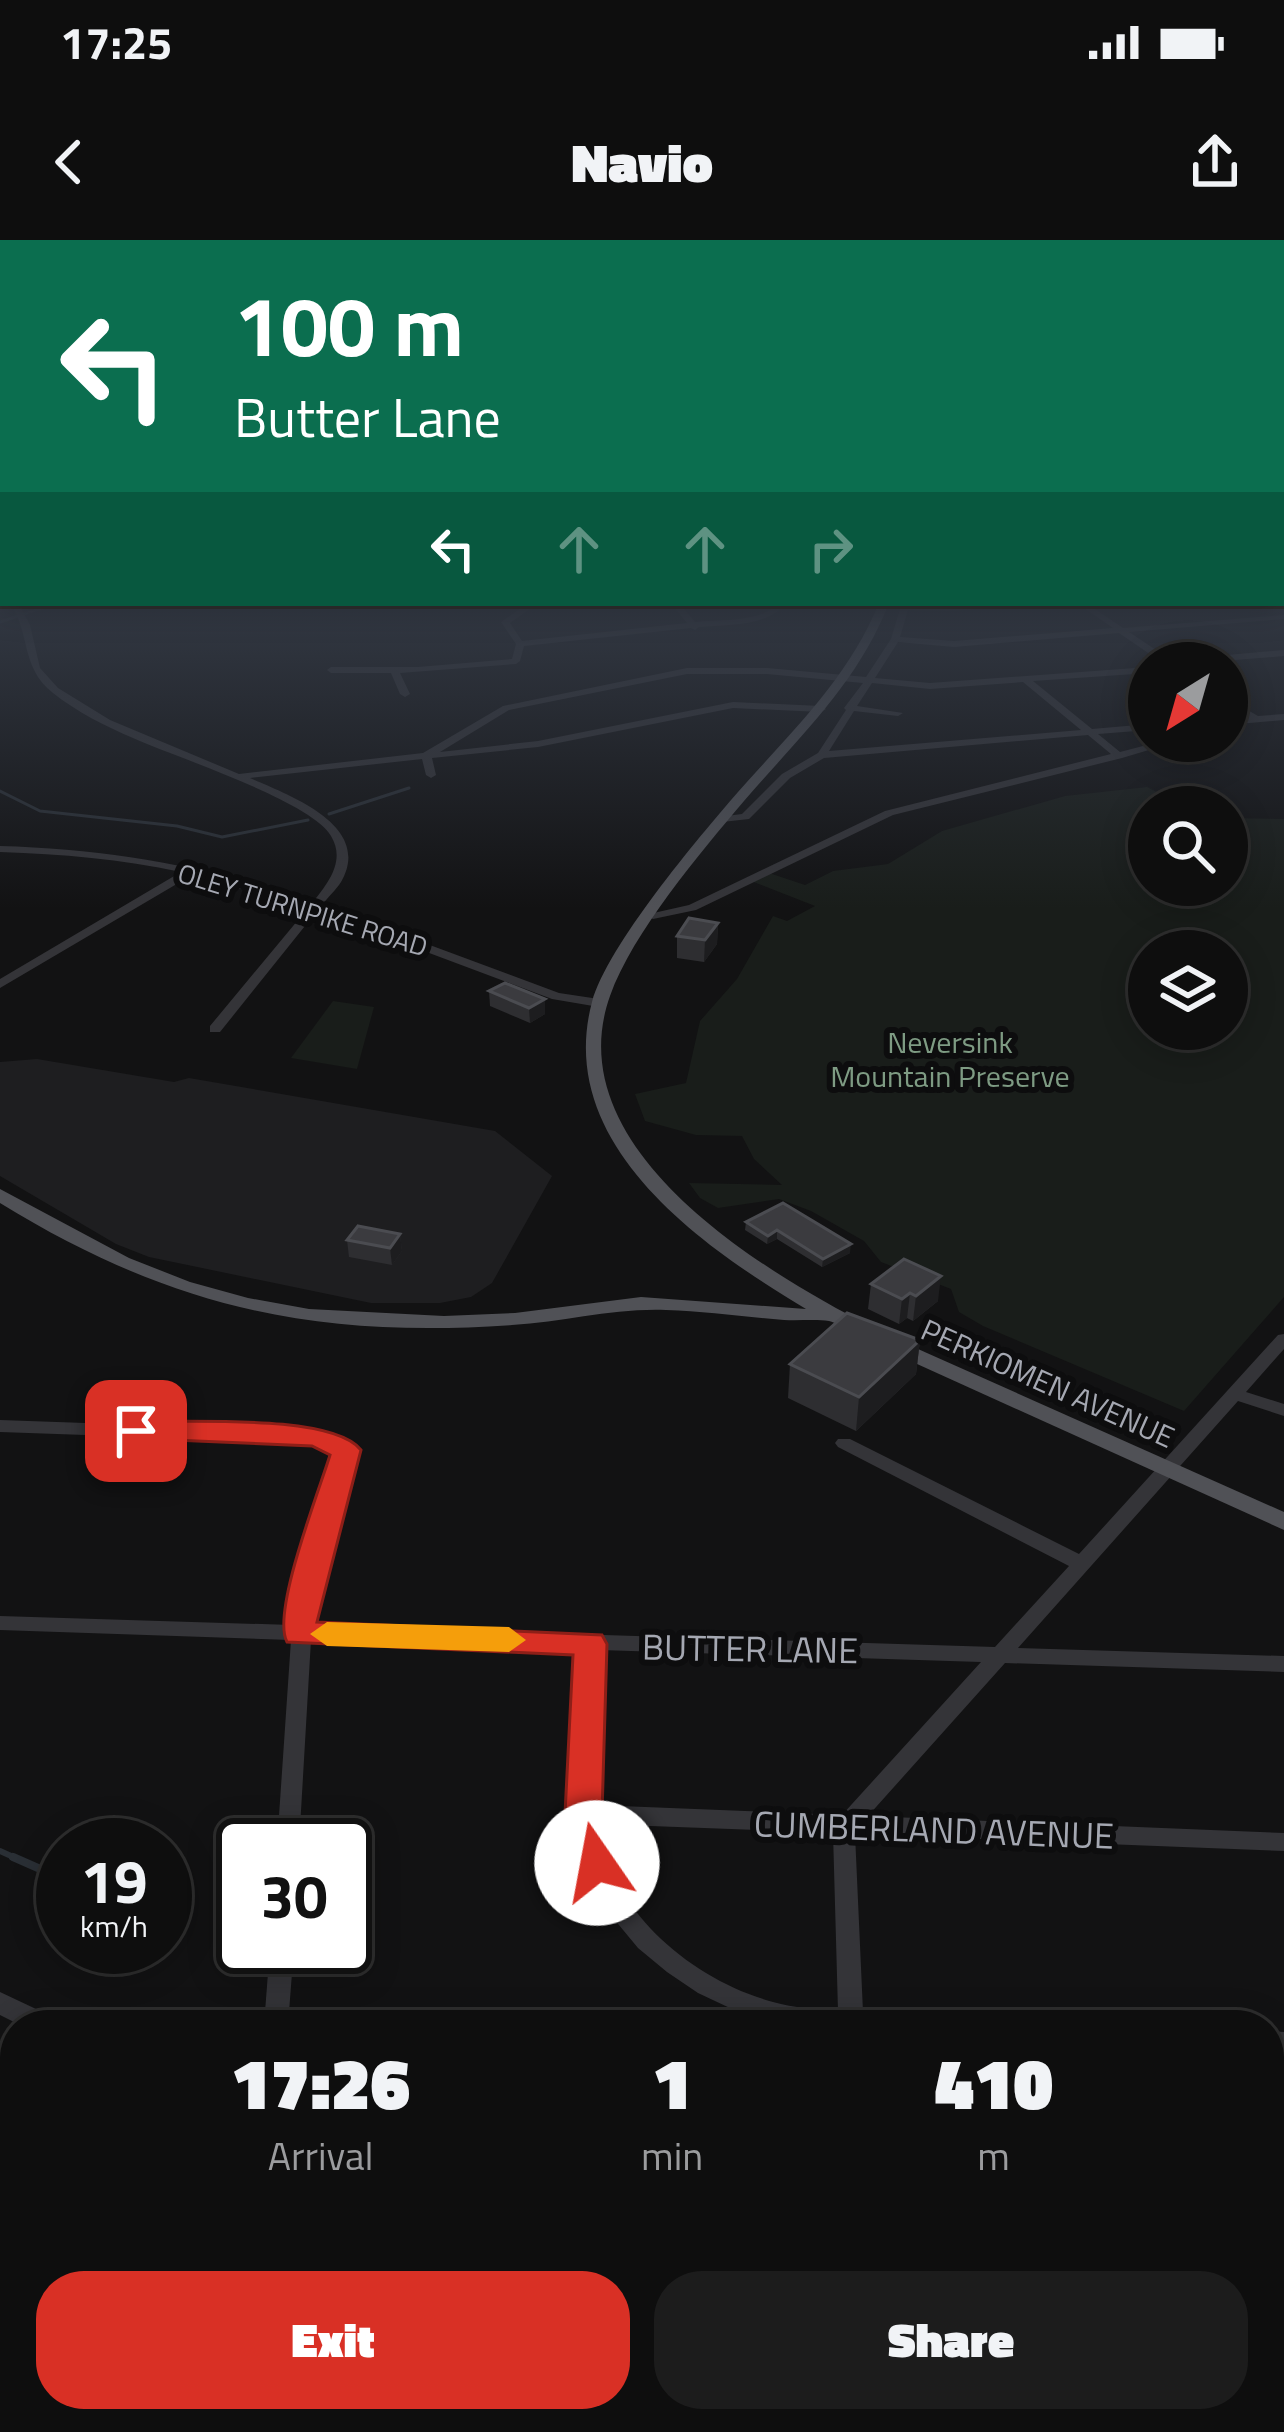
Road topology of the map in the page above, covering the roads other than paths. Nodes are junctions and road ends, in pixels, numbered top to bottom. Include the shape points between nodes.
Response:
1 (79, 704) edge
2 (523, 704) edge
3 (825, 704) edge
4 (851, 704) edge
5 (1056, 704) edge
6 (849, 708) junction
7 (821, 710) junction
8 (879, 711) dead end
9 (1248, 714) edge
10 (1284, 717) edge
11 (1255, 718) junction
12 (1248, 719) edge
13 (1128, 729) edge
14 (1091, 732) junction
15 (1128, 753) edge
16 (822, 755) junction
17 (1118, 756) junction
18 (426, 757) junction
19 (241, 776) junction
20 (431, 776) dead end
21 (722, 819) junction
22 (0, 849) edge
23 (188, 873) junction
24 (315, 908) junction
25 (653, 916) junction
26 (0, 984) edge
27 (599, 1004) junction
28 (215, 1029) dead end
29 (0, 1195) edge
30 (832, 1316) junction
31 (1283, 1339) edge
32 (1233, 1394) junction
33 (1284, 1410) edge
34 (0, 1426) edge
35 (844, 1443) dead end
36 (1167, 1470) junction
37 (1284, 1522) edge
38 (1081, 1563) junction
39 (0, 1622) edge
40 (299, 1633) junction
41 (590, 1644) junction
42 (996, 1654) junction
43 (1284, 1664) edge
44 (584, 1814) junction
45 (289, 1818) edge
46 (844, 1828) junction
47 (1284, 1842) edge
48 (280, 1974) edge
49 (277, 2010) edge
50 (767, 2010) edge
51 (850, 2010) edge

1 - 19 street
2 - 18 street
3 - 7 main road, PERKIOMEN AVENUE
4 - 6 street
5 - 14 street
6 - 8 street
6 - 16 street
7 - 18 street via 722,707
7 - 21 main road, PERKIOMEN AVENUE
9 - 11 street
10 - 11 street
11 - 12 street
13 - 14 street
14 - 16 street
14 - 17 street
15 - 17 street
16 - 21 street via 786,776 745,817
17 - 25 street via 889,813 692,908
18 - 19 street
18 - 20 street
19 - 24 street via 335,832 341,869
21 - 25 main road, PERKIOMEN AVENUE
22 - 23 street, OLEY TURNPIKE ROAD via 93,852
23 - 24 street, OLEY TURNPIKE ROAD
23 - 26 street
24 - 27 street, OLEY TURNPIKE ROAD via 556,996
24 - 28 street
25 - 27 main road, PERKIOMEN AVENUE
27 - 30 main road, PERKIOMEN AVENUE via 598,1078 645,1172 716,1243
29 - 30 main road via 137,1273 314,1315 445,1322 679,1305
30 - 36 main road, PERKIOMEN AVENUE
31 - 32 street
32 - 33 street
32 - 36 street
34 - 40 street via 317,1437 346,1450
35 - 38 street
36 - 37 main road, PERKIOMEN AVENUE
36 - 38 street
38 - 42 street
39 - 40 street, BUTTER LANE
40 - 41 street, BUTTER LANE
40 - 45 street
41 - 42 street, BUTTER LANE
41 - 44 street
42 - 43 street, BUTTER LANE
42 - 46 street
44 - 46 street, CUMBERLAND AVENUE
44 - 50 street via 604,1882 656,1950 703,1983
46 - 47 street, CUMBERLAND AVENUE
46 - 51 street
48 - 49 street

